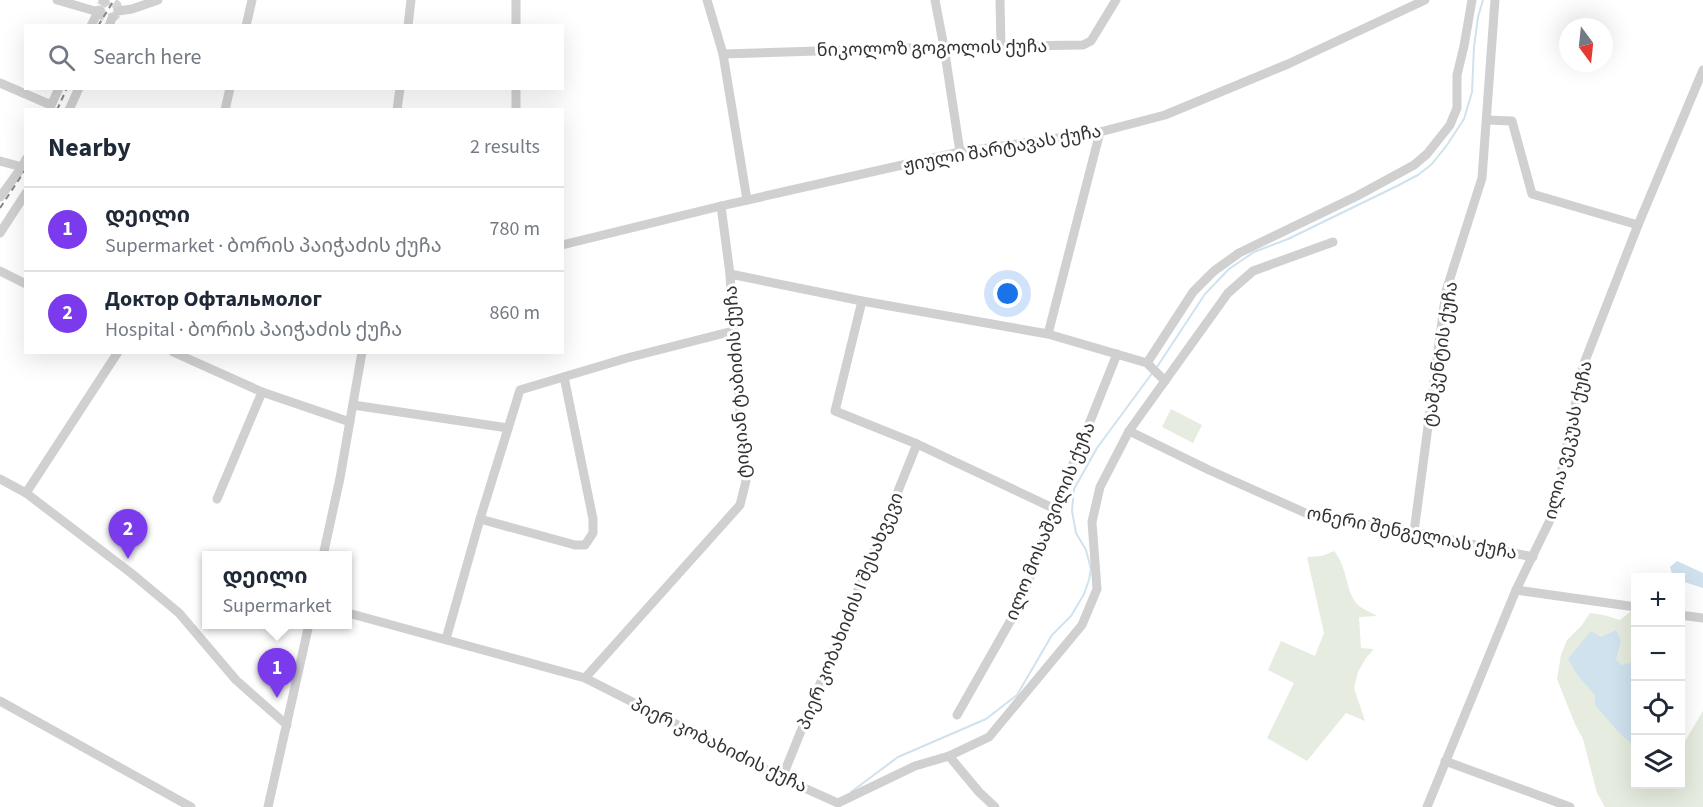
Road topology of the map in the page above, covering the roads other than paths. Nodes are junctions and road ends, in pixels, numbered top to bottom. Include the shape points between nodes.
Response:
1 (57, 0) edge
2 (158, 0) edge
3 (252, 0) edge
4 (411, 0) edge
5 (516, 0) edge
6 (707, 0) edge
7 (935, 0) edge
8 (1000, 0) edge
9 (1116, 0) edge
10 (1425, 0) edge
11 (1472, 0) edge
12 (1495, 0) edge
13 (102, 6) edge
14 (113, 18) edge
15 (92, 24) edge
16 (246, 24) edge
17 (408, 24) edge
18 (516, 24) edge
19 (1001, 46) junction
20 (944, 47) junction
21 (723, 54) junction
22 (1703, 70) edge
23 (0, 83) edge
24 (1700, 86) edge
25 (58, 90) edge
26 (78, 90) edge
27 (230, 90) edge
28 (400, 90) edge
29 (516, 90) edge
30 (50, 107) edge
31 (70, 108) edge
32 (225, 108) edge
33 (397, 108) edge
34 (516, 108) edge
35 (1487, 120) junction
36 (1100, 132) junction
37 (960, 152) junction
38 (0, 161) edge
39 (24, 164) edge
40 (24, 196) edge
41 (0, 197) edge
42 (747, 200) junction
43 (721, 206) junction
44 (1638, 225) junction
45 (0, 233) edge
46 (1334, 242) dead end
47 (564, 245) edge
48 (0, 271) edge
49 (730, 274) junction
50 (24, 283) edge
51 (862, 301) junction
52 (733, 331) junction
53 (1048, 334) junction
54 (117, 354) edge
55 (177, 354) edge
56 (362, 354) edge
57 (1117, 354) junction
58 (1148, 364) junction
59 (564, 377) junction
60 (1165, 381) junction
61 (262, 392) junction
62 (353, 405) junction
63 (350, 422) junction
64 (508, 428) junction
65 (1129, 431) junction
66 (917, 444) junction
67 (0, 479) edge
68 (26, 493) junction
69 (217, 499) dead end
70 (1055, 509) junction
71 (480, 519) junction
72 (1414, 532) junction
73 (324, 551) edge
74 (1533, 557) junction
75 (1516, 590) junction
76 (1631, 606) edge
77 (352, 614) edge
78 (1685, 616) edge
79 (1703, 618) edge
80 (308, 629) edge
81 (446, 639) junction
82 (585, 678) junction
83 (0, 701) edge
84 (957, 715) dead end
85 (287, 725) junction
86 (949, 756) junction
87 (1445, 761) junction
88 (782, 778) junction
89 (839, 805) edge
90 (191, 807) edge
91 (268, 807) edge
92 (995, 807) edge
93 (1426, 807) edge
94 (1570, 807) edge

1 - 13 street via 95,11
2 - 14 street
3 - 16 street
4 - 17 street
5 - 18 street
6 - 21 street
7 - 20 street
8 - 19 street
9 - 19 street, ნიკოლოზ გოგოლის ქუჩა via 1087,44
10 - 36 street, ჟიული შარტავას ქუჩა via 1288,64 1165,115
11 - 58 street via 1456,75 1456,108 1450,125 1427,154 1357,196 1239,253 1214,271 1193,292
12 - 35 street, ტაშკენტის ქუჩა
13 - 15 street
19 - 20 street, ნიკოლოზ გოგოლის ქუჩა
20 - 21 street, ნიკოლოზ გოგოლის ქუჩა
20 - 37 street
21 - 42 street
22 - 24 street, ილია ვეკუას ქუჩა
23 - 30 street
24 - 44 street, ილია ვეკუას ქუჩა
25 - 30 street
26 - 31 street
27 - 32 street
28 - 33 street
29 - 34 street
35 - 44 street via 1512,121 1532,194
35 - 72 street, ტაშკენტის ქუჩა via 1482,178 1446,291
36 - 37 street, ჟიული შარტავას ქუჩა
36 - 53 street
37 - 42 street, ჟიული შარტავას ქუჩა
38 - 39 street
39 - 41 street
40 - 45 street
42 - 43 street, ჟიული შარტავას ქუჩა
43 - 47 street, ჟიული შარტავას ქუჩა
43 - 49 street, ტიციან ტაბიძის ქუჩა
44 - 74 street, ილია ვეკუას ქუჩა via 1583,366 1553,514
46 - 60 street, პიერ კობახიძის ქუჩა via 1253,271 1228,293
48 - 50 street
49 - 51 street
49 - 52 street, ტიციან ტაბიძის ქუჩა
51 - 53 street
51 - 66 street via 835,411
52 - 59 street
52 - 82 street, ტიციან ტაბიძის ქუჩა via 746,481 740,505
53 - 57 street
54 - 68 street
55 - 61 street
56 - 62 street
57 - 58 street
57 - 70 street, ილო მოსაშვილის ქუჩა
58 - 60 street
59 - 64 street via 520,390
59 - 71 street via 593,533 585,545 574,545
60 - 65 street, პიერ კობახიძის ქუჩა
61 - 63 street
61 - 69 street
62 - 63 street
62 - 64 street
63 - 73 street
64 - 71 street
65 - 72 street, ონერი შენგელიას ქუჩა via 1310,515
65 - 86 street, პიერ კობახიძის ქუჩა via 1100,487 1092,522 1097,589 1082,626 989,736
66 - 70 street
66 - 88 street, პიერ კობახიძის I შესახვევი
67 - 68 street
68 - 85 street via 179,613 236,680
70 - 84 street, ილო მოსაშვილის ქუჩა via 1020,604
71 - 81 street
72 - 74 street, ონერი შენგელიას ქუჩა
74 - 75 street, ილია ვეკუას ქუჩა
75 - 76 street
75 - 87 street, ილია ვეკუას ქუჩა
77 - 81 street, პიერ კობახიძის ქუჩა
78 - 79 street
80 - 85 street
81 - 82 street, პიერ კობახიძის ქუჩა
82 - 88 street, პიერ კობახიძის ქუჩა
83 - 90 street
85 - 91 street
86 - 89 street, პიერ კობახიძის ქუჩა via 915,766
86 - 92 street
87 - 93 street, ილია ვეკუას ქუჩა
87 - 94 street
88 - 89 street, პიერ კობახიძის ქუჩა

